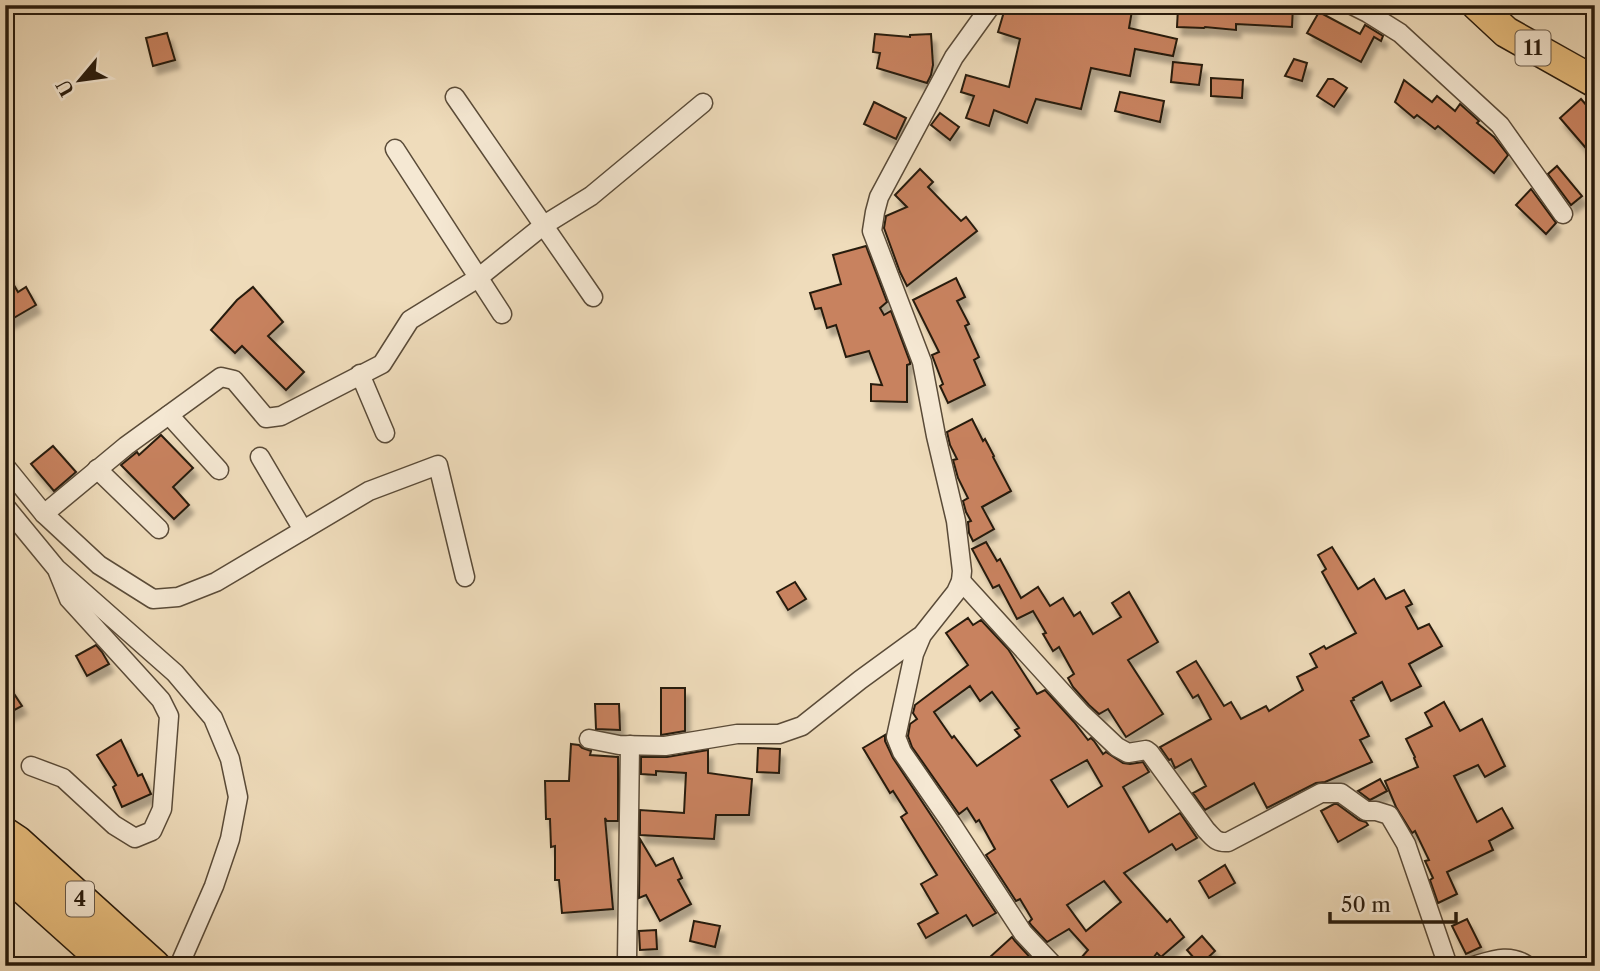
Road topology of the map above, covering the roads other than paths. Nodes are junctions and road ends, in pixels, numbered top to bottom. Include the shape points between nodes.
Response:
1 (994, 5) edge
2 (1352, 5) edge
3 (1477, 5) edge
4 (1595, 82) edge
5 (455, 97) dead end
6 (703, 103) dead end
7 (395, 149) dead end
8 (1563, 214) dead end
9 (544, 225) junction
10 (478, 278) junction
11 (593, 297) dead end
12 (502, 314) dead end
13 (360, 374) junction
14 (169, 415) junction
15 (385, 433) dead end
16 (260, 457) dead end
17 (5, 466) edge
18 (97, 469) junction
19 (219, 470) dead end
20 (5, 506) edge
21 (44, 514) junction
22 (159, 529) dead end
23 (303, 530) junction
24 (56, 568) junction
25 (465, 577) dead end
26 (961, 581) junction
27 (922, 635) junction
28 (589, 739) dead end
29 (630, 745) junction
30 (31, 766) dead end
31 (5, 834) edge
32 (5, 871) edge
33 (627, 960) dead end
34 (111, 966) edge
35 (154, 966) edge
36 (179, 966) edge
37 (1054, 966) edge
38 (1448, 966) edge
39 (1474, 966) edge
40 (1528, 966) edge

1 - 26 street via 954,57 874,212 873,231 922,362 956,521
2 - 8 street via 1400,33 1500,125
3 - 4 highway, 11 via 1506,32
5 - 9 street
6 - 9 street via 591,196
7 - 10 street
9 - 10 street
9 - 11 street
10 - 12 street
10 - 13 street via 410,320 382,364
13 - 14 street via 281,416 266,418 234,380 220,377
13 - 15 street
14 - 18 street
14 - 19 street
16 - 23 street
17 - 21 street
18 - 21 street
18 - 22 street
20 - 24 street
21 - 23 street via 99,565 153,599 178,597 216,582
23 - 25 street via 369,491 438,465
24 - 30 street via 69,599 161,700 169,716 162,809 152,831 135,838 63,778
24 - 36 street via 175,673 213,718 230,759 238,797 230,839
26 - 27 street
26 - 38 street via 1116,747 1128,753 1150,753 1217,841 1228,842 1321,793 1341,793 1366,811 1389,815 1406,844
27 - 29 street via 802,726 779,734 737,734 665,746
27 - 37 street via 896,737 1023,933
28 - 29 street
29 - 33 street
31 - 35 highway, 4
32 - 34 highway, 4
39 - 40 street via 1506,957

